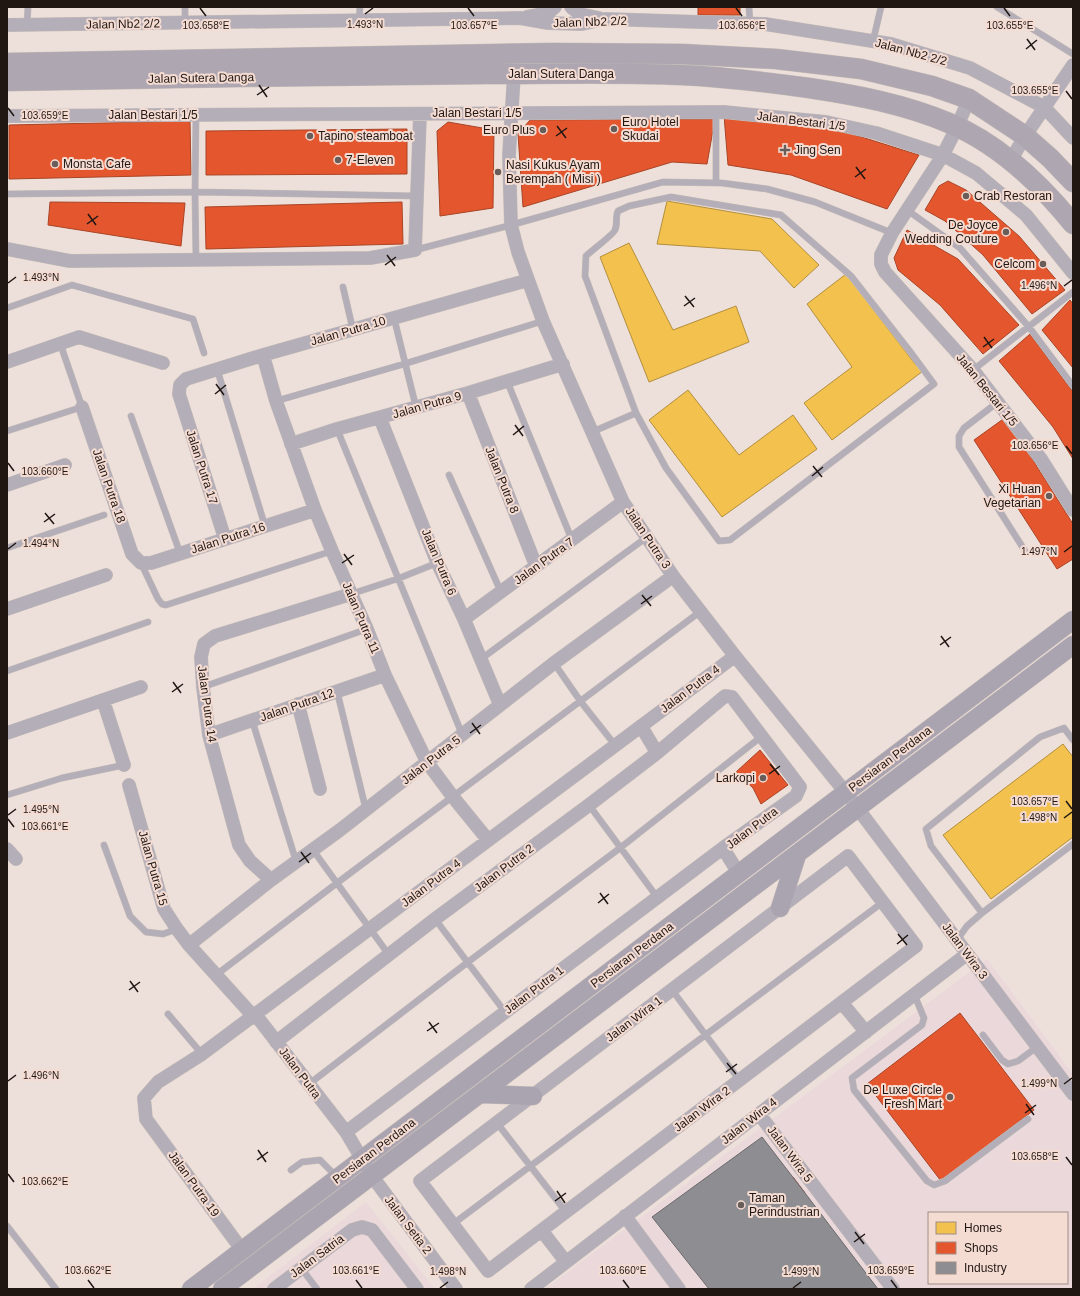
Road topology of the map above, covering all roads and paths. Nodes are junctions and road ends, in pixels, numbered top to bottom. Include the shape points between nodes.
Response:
1 (28, 7) edge
2 (185, 7) edge
3 (360, 7) edge
4 (555, 7) edge
5 (571, 7) edge
6 (749, 7) edge
7 (881, 7) edge
8 (996, 7) edge
9 (520, 18) junction
10 (604, 19) junction
11 (359, 21) junction
12 (185, 23) junction
13 (750, 24) junction
14 (7, 25) edge
15 (27, 25) junction
16 (873, 41) junction
17 (1073, 54) edge
18 (7, 63) edge
19 (1073, 65) edge
20 (514, 74) junction
21 (7, 81) edge
22 (969, 99) junction
23 (1044, 107) junction
24 (716, 112) junction
25 (512, 113) junction
26 (420, 114) junction
27 (196, 115) junction
28 (7, 116) edge
29 (957, 128) junction
30 (1025, 136) junction
31 (1073, 138) edge
32 (943, 155) junction
33 (1011, 160) junction
34 (1073, 182) edge
35 (716, 183) junction
36 (195, 192) junction
37 (7, 194) edge
38 (416, 196) junction
39 (907, 210) junction
40 (1073, 224) edge
41 (511, 226) junction
42 (892, 233) junction
43 (7, 249) edge
44 (415, 250) junction
45 (196, 259) junction
46 (1073, 273) edge
47 (528, 280) junction
48 (342, 287) dead end
49 (1073, 292) edge
50 (7, 308) edge
51 (394, 318) junction
52 (543, 321) junction
53 (1029, 327) junction
54 (353, 330) junction
55 (60, 343) junction
56 (204, 353) dead end
57 (263, 354) junction
58 (7, 362) edge
59 (163, 364) dead end
60 (404, 364) junction
61 (563, 364) junction
62 (217, 369) junction
63 (973, 370) junction
64 (508, 381) junction
65 (1073, 386) edge
66 (179, 394) joint
67 (468, 394) junction
68 (276, 401) junction
69 (998, 402) junction
70 (82, 407) junction
71 (416, 408) junction
72 (636, 413) junction
73 (131, 416) dead end
74 (380, 418) junction
75 (337, 429) junction
76 (7, 431) edge
77 (592, 432) junction
78 (291, 444) junction
79 (64, 465) dead end
80 (449, 476) dead end
81 (7, 485) edge
82 (623, 502) junction
83 (316, 510) junction
84 (1073, 510) edge
85 (104, 515) dead end
86 (265, 526) junction
87 (647, 537) junction
88 (225, 539) junction
89 (572, 540) junction
90 (7, 548) edge
91 (332, 551) junction
92 (1025, 551) dead end
93 (180, 553) junction
94 (438, 562) junction
95 (141, 563) junction
96 (536, 566) junction
97 (106, 575) dead end
98 (673, 576) junction
99 (397, 579) junction
100 (501, 592) junction
101 (351, 594) junction
102 (7, 609) edge
103 (701, 611) junction
104 (464, 619) junction
105 (1073, 620) edge
106 (148, 622) dead end
107 (367, 629) junction
108 (1073, 645) edge
109 (735, 656) junction
110 (481, 660) junction
111 (554, 663) junction
112 (7, 671) edge
113 (385, 675) junction
114 (141, 687) dead end
115 (203, 687) junction
116 (337, 691) junction
117 (103, 700) junction
118 (581, 702) junction
119 (298, 704) junction
120 (500, 705) junction
121 (252, 720) junction
122 (640, 726) junction
123 (7, 733) edge
124 (209, 734) junction
125 (462, 734) junction
126 (762, 736) junction
127 (1073, 740) edge
128 (615, 746) junction
129 (657, 753) junction
130 (428, 762) junction
131 (124, 765) joint
132 (129, 785) dead end
133 (320, 790) dead end
134 (846, 792) junction
135 (7, 795) edge
136 (453, 797) junction
137 (589, 805) junction
138 (858, 808) junction
139 (366, 810) junction
140 (488, 840) junction
141 (1073, 844) edge
142 (104, 845) dead end
143 (620, 848) junction
144 (723, 848) junction
145 (7, 849) edge
146 (313, 850) junction
147 (797, 855) junction
148 (16, 859) dead end
149 (296, 861) junction
150 (739, 874) junction
151 (271, 880) junction
152 (337, 883) junction
153 (657, 897) junction
154 (882, 902) junction
155 (780, 908) junction
156 (982, 913) junction
157 (435, 919) junction
158 (370, 928) junction
159 (177, 929) junction
160 (957, 940) junction
161 (189, 945) junction
162 (967, 954) junction
163 (389, 955) junction
164 (468, 962) junction
165 (216, 976) junction
166 (672, 990) junction
167 (914, 994) junction
168 (842, 1003) junction
169 (505, 1012) junction
170 (168, 1014) dead end
171 (254, 1015) junction
172 (866, 1032) junction
173 (705, 1035) junction
174 (983, 1035) dead end
175 (276, 1042) junction
176 (1037, 1047) junction
177 (202, 1054) junction
178 (740, 1081) junction
179 (309, 1084) junction
180 (481, 1094) junction
181 (1073, 1094) edge
182 (533, 1096) junction
183 (759, 1114) junction
184 (146, 1119) joint
185 (1028, 1119) dead end
186 (497, 1123) junction
187 (346, 1132) junction
188 (363, 1160) junction
189 (530, 1166) junction
190 (291, 1170) dead end
191 (372, 1176) junction
192 (338, 1178) junction
193 (566, 1212) junction
194 (625, 1216) junction
195 (453, 1224) junction
196 (7, 1226) edge
197 (542, 1231) junction
198 (242, 1250) junction
199 (566, 1262) junction
200 (301, 1268) junction
201 (56, 1289) edge
202 (191, 1289) edge
203 (222, 1289) edge
204 (274, 1289) edge
205 (317, 1289) edge
206 (417, 1289) edge
207 (456, 1289) edge
208 (531, 1289) edge
209 (680, 1289) edge
210 (893, 1289) edge

1 - 15 lane
2 - 12 lane
3 - 11 lane
4 - 9 street via 548,13
5 - 10 street via 580,14
6 - 13 lane
7 - 16 lane
8 - 17 lane
9 - 10 street, Jalan Nb2 2/2 via 548,24 582,24
9 - 11 street, Jalan Nb2 2/2
10 - 13 street, Jalan Nb2 2/2
11 - 12 street, Jalan Nb2 2/2
12 - 15 street, Jalan Nb2 2/2
13 - 16 street, Jalan Nb2 2/2 via 765,24
14 - 15 street, Jalan Nb2 2/2
16 - 23 street, Jalan Nb2 2/2 via 970,68
18 - 22 main road, Jalan Sutera Danga via 544,53 682,54 776,59 861,69 932,86
19 - 23 street
20 - 21 main road, Jalan Sutera Danga
20 - 25 street, Jalan Putra 3
20 - 29 main road, Jalan Sutera Danga via 682,75 773,83 850,94 884,102
22 - 29 street
22 - 30 main road, Jalan Sutera Danga
23 - 30 street
23 - 31 street, Jalan Nb2 2/2
24 - 25 street, Jalan Bestari 1/5
24 - 32 street, Jalan Bestari 1/5 via 826,122 876,133
24 - 35 lane
25 - 26 street, Jalan Bestari 1/5
25 - 41 street, Jalan Putra 3 via 509,154
26 - 27 street, Jalan Bestari 1/5
26 - 38 street
27 - 28 street, Jalan Bestari 1/5
27 - 36 lane
29 - 32 street
29 - 33 main road, Jalan Sutera Danga via 980,139
30 - 33 street
30 - 34 main road, Jalan Sutera Danga
32 - 39 street, Jalan Bestari 1/5
32 - 46 street, Jalan Bestari 1/5 via 976,173 1026,215
33 - 40 main road, Jalan Sutera Danga via 1057,203
35 - 41 lane via 663,182
35 - 42 lane via 781,192 815,202
36 - 37 lane
36 - 38 lane
36 - 45 lane
38 - 44 street
39 - 42 street, Jalan Bestari 1/5
39 - 53 lane via 960,248
41 - 44 lane
41 - 47 street, Jalan Putra 3
42 - 63 street, Jalan Bestari 1/5 via 881,254 881,264 885,272
43 - 45 street via 70,261
44 - 45 street via 370,258
47 - 51 street, Jalan Putra 10
47 - 52 street, Jalan Putra 3
48 - 54 lane
49 - 53 lane
50 - 56 lane via 72,285 193,319
51 - 54 street, Jalan Putra 10
51 - 60 lane
52 - 60 lane
52 - 61 street, Jalan Putra 3
53 - 63 lane
53 - 65 lane
54 - 57 street, Jalan Putra 10
55 - 58 street
55 - 59 street via 79,337
55 - 70 lane
57 - 62 street, Jalan Putra 10
57 - 68 street, Jalan Putra 11
60 - 68 lane
60 - 71 lane
61 - 64 street, Jalan Putra 9
61 - 77 street, Jalan Putra 3
62 - 66 street, Jalan Putra 10 via 186,379 180,386
62 - 86 lane
63 - 69 street, Jalan Bestari 1/5
64 - 67 street, Jalan Putra 9
64 - 89 lane
66 - 88 street, Jalan Putra 17
67 - 71 street, Jalan Putra 9
67 - 96 street, Jalan Putra 8
68 - 78 street, Jalan Putra 11
69 - 84 street, Jalan Bestari 1/5 via 1041,458
69 - 92 lane via 964,428 958,436 959,447
70 - 76 lane
70 - 95 street, Jalan Putra 18 via 132,554
71 - 74 street, Jalan Putra 9
72 - 72 lane via 585,276 586,256 614,232 618,211 671,197 781,215 851,276 934,384 730,540 719,541 712,532 666,468
72 - 77 lane
73 - 93 lane
74 - 75 street, Jalan Putra 9
74 - 94 street, Jalan Putra 6
75 - 78 street, Jalan Putra 9
75 - 99 lane
77 - 82 street, Jalan Putra 3
78 - 83 street, Jalan Putra 11
79 - 81 street
80 - 100 lane
82 - 87 street, Jalan Putra 3
82 - 89 street, Jalan Putra 7
83 - 86 street, Jalan Putra 16
83 - 91 street, Jalan Putra 11
85 - 90 lane
86 - 88 street, Jalan Putra 16
87 - 98 street, Jalan Putra 3
87 - 110 lane
88 - 93 street, Jalan Putra 16
89 - 96 street, Jalan Putra 7
91 - 95 lane via 166,605 158,599
91 - 101 street, Jalan Putra 11
93 - 95 street, Jalan Putra 16 via 151,563
94 - 99 lane
94 - 104 street, Jalan Putra 6
96 - 100 street, Jalan Putra 7
97 - 102 street
98 - 103 street, Jalan Putra 3
98 - 111 street, Jalan Putra 5
99 - 101 lane
99 - 125 lane
100 - 104 street, Jalan Putra 7
101 - 107 street, Jalan Putra 11
101 - 115 street, Jalan Putra 14 via 215,636 204,644 201,657
103 - 109 street, Jalan Putra 3
103 - 118 lane
104 - 110 street, Jalan Putra 6
105 - 134 main road, Persiaran Perdana
106 - 112 lane
107 - 113 street, Jalan Putra 11
107 - 115 lane
108 - 138 main road, Persiaran Perdana
109 - 122 street, Jalan Putra 4
109 - 134 street, Jalan Putra 3
110 - 120 street, Jalan Putra 6
111 - 118 lane
111 - 120 street, Jalan Putra 5
113 - 116 street, Jalan Putra 12
113 - 130 street, Jalan Putra 11
114 - 117 street
115 - 124 street, Jalan Putra 14
116 - 119 street, Jalan Putra 12
116 - 139 lane
117 - 123 street
117 - 131 street
118 - 128 lane
118 - 136 lane
119 - 121 street, Jalan Putra 12
119 - 133 street
120 - 125 street, Jalan Putra 5
121 - 124 street, Jalan Putra 12
121 - 149 lane
122 - 128 street, Jalan Putra 4
122 - 129 street
124 - 151 street, Jalan Putra 14 via 239,845 250,861
125 - 130 street, Jalan Putra 5
126 - 129 street, Jalan Putra 2 via 732,697 725,696
126 - 143 lane
126 - 144 street, Jalan Putra via 800,787 796,796
127 - 156 lane via 1064,728 1040,737 926,829 931,846
128 - 140 street, Jalan Putra 4
129 - 137 street, Jalan Putra 2
130 - 136 street, Jalan Putra 11
130 - 139 street, Jalan Putra 5
131 - 135 lane via 62,778
132 - 159 street, Jalan Putra 15 via 164,909
134 - 138 street, Jalan Putra 3
134 - 150 main road, Persiaran Perdana
136 - 140 street, Jalan Putra 11
136 - 152 lane
137 - 143 lane
137 - 157 street, Jalan Putra 2
138 - 147 main road, Persiaran Perdana
138 - 160 street, Jalan Wira 3
139 - 146 street, Jalan Putra 5
140 - 158 street, Jalan Putra 4
141 - 156 lane
142 - 159 lane via 130,916 146,932 163,934
143 - 153 lane
143 - 164 lane
144 - 150 street, Jalan Putra
144 - 153 street, Jalan Putra 1
145 - 148 street
146 - 149 street, Jalan Putra 5
146 - 152 lane
147 - 155 main road
147 - 180 main road, Persiaran Perdana
149 - 151 street, Jalan Putra 5
150 - 188 main road, Persiaran Perdana
151 - 161 street, Jalan Putra 5
152 - 158 lane
152 - 165 lane
153 - 169 street, Jalan Putra 1
154 - 155 street, Jalan Wira 1 via 848,856
154 - 168 street, Jalan Wira 2 via 916,946
154 - 173 lane
155 - 166 street, Jalan Wira 1
156 - 160 lane via 967,926
157 - 163 street, Jalan Putra 2
157 - 164 lane
158 - 163 lane
158 - 171 street, Jalan Putra 4
159 - 161 street, Jalan Putra 15
160 - 162 street, Jalan Wira 3
161 - 165 street, Jalan Putra 15
162 - 167 street, Jalan Wira 4
162 - 176 street, Jalan Wira 3
163 - 175 street, Jalan Putra 2
164 - 169 lane
164 - 179 lane
165 - 171 street, Jalan Putra 15
166 - 173 lane
166 - 182 street, Jalan Wira 1
167 - 172 street, Jalan Wira 4
167 - 185 lane via 924,1018 922,1025 852,1078 854,1090 927,1181 934,1185 945,1181
168 - 172 street
168 - 178 street, Jalan Wira 2
169 - 187 street, Jalan Putra 1
170 - 177 lane
171 - 175 street, Jalan Putra
171 - 177 street, Jalan Putra 4
172 - 183 street, Jalan Wira 4
173 - 178 lane
173 - 189 lane
174 - 176 lane via 1008,1064 1018,1061
175 - 179 street, Jalan Putra
176 - 181 street, Jalan Wira 3
177 - 184 street, Jalan Putra 4 via 158,1082 144,1098
178 - 193 street, Jalan Wira 2
179 - 187 street, Jalan Putra
180 - 182 main road
180 - 191 main road, Persiaran Perdana
182 - 186 street, Jalan Wira 1
183 - 194 street, Jalan Wira 4
183 - 210 street, Jalan Wira 5
184 - 198 street, Jalan Putra 19
186 - 189 lane
186 - 195 street, Jalan Wira 1 via 420,1181
187 - 188 street, Jalan Putra
188 - 191 street, Jalan Setia 2
188 - 192 main road, Persiaran Perdana
189 - 193 lane
189 - 195 lane
190 - 192 lane via 302,1162 320,1160
191 - 203 main road, Persiaran Perdana
191 - 207 street, Jalan Setia 2
192 - 198 main road, Persiaran Perdana
193 - 197 street, Jalan Wira 2
194 - 199 street, Jalan Wira 4
194 - 209 street
195 - 197 street, Jalan Wira 2 via 488,1271
196 - 201 lane
197 - 199 street
198 - 202 main road, Persiaran Perdana
199 - 208 street, Jalan Wira 4
200 - 204 street, Jalan Satria
200 - 205 lane
200 - 206 street, Jalan Satria via 352,1230 362,1227 372,1230

